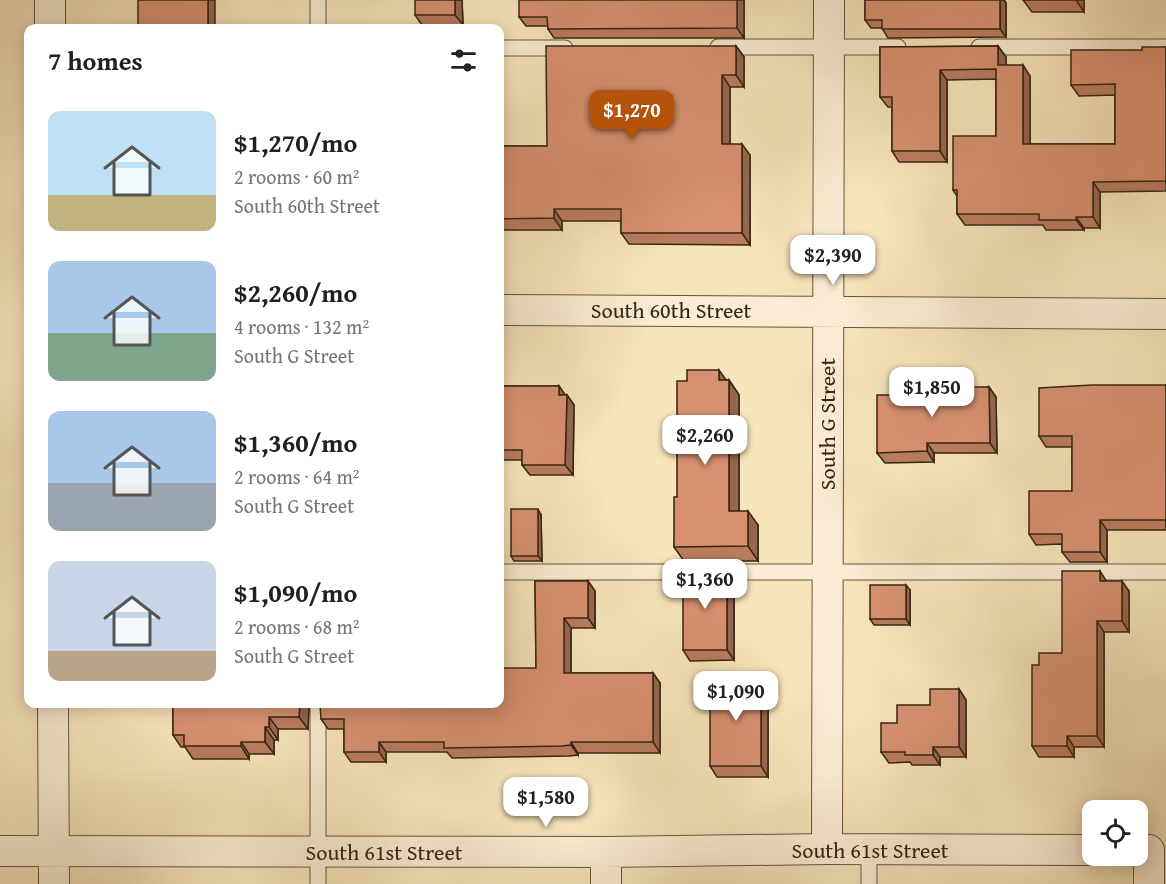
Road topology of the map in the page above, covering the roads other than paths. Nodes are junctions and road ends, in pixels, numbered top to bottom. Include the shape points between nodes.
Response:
1 (50, 0) edge
2 (318, 0) edge
3 (829, 0) edge
4 (50, 24) edge
5 (318, 24) edge
6 (828, 47) junction
7 (910, 47) edge
8 (968, 47) edge
9 (1166, 47) edge
10 (504, 48) edge
11 (582, 48) edge
12 (699, 48) edge
13 (504, 310) edge
14 (828, 310) junction
15 (1166, 314) edge
16 (504, 572) edge
17 (827, 572) junction
18 (1166, 572) edge
19 (53, 708) edge
20 (318, 708) edge
21 (827, 849) junction
22 (869, 850) junction
23 (1082, 850) edge
24 (1151, 850) edge
25 (0, 851) edge
26 (54, 851) junction
27 (318, 852) junction
28 (606, 852) junction
29 (54, 884) edge
30 (318, 884) edge
31 (606, 884) edge
32 (869, 884) edge
33 (1149, 884) edge

1 - 4 street
2 - 5 lane
3 - 6 street, South G Street
6 - 7 lane
6 - 12 lane
6 - 14 street, South G Street
8 - 9 lane
10 - 11 lane
13 - 14 street, South 60th Street
14 - 15 street, South 60th Street
14 - 17 street, South G Street
16 - 17 lane
17 - 18 lane
17 - 21 street, South G Street
19 - 26 street
20 - 27 lane
21 - 22 street, South 61st Street
21 - 28 street, South 61st Street
22 - 23 street, South 61st Street
22 - 32 lane
24 - 33 street
25 - 26 street, South 61st Street
26 - 27 street, South 61st Street
26 - 29 street
27 - 28 street, South 61st Street
27 - 30 lane
28 - 31 street

